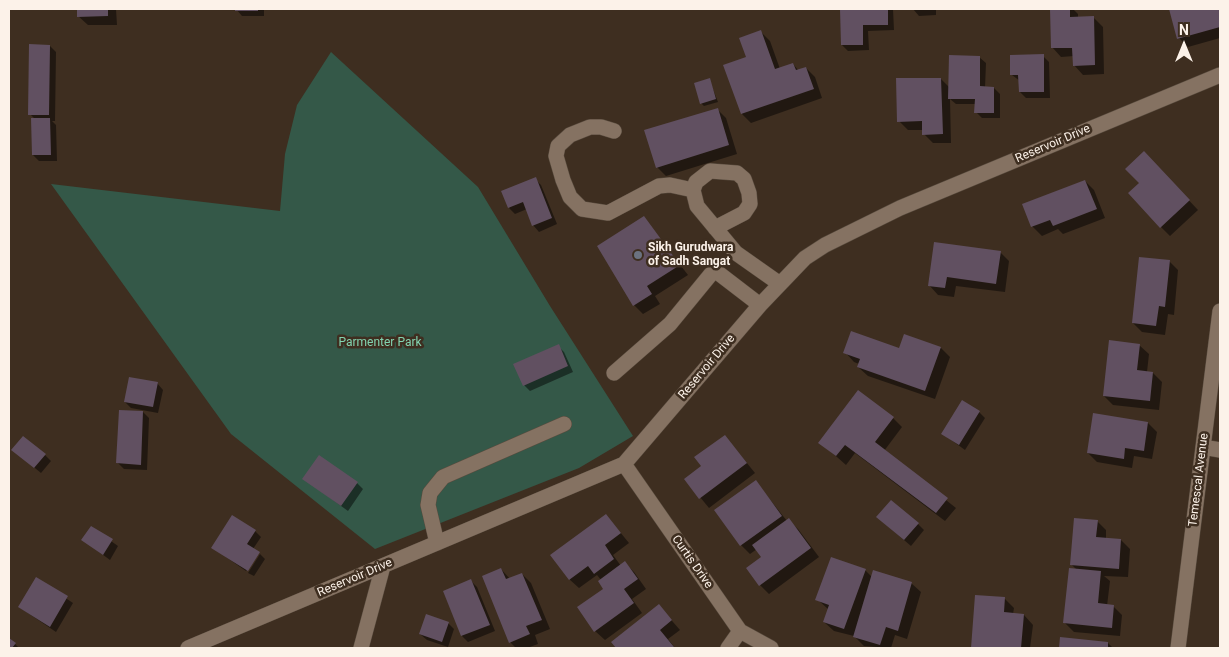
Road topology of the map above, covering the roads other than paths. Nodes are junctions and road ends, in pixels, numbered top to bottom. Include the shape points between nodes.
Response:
1 (1220, 75) edge
2 (614, 131) dead end
3 (692, 190) junction
4 (715, 228) junction
5 (780, 284) junction
6 (760, 305) junction
7 (1220, 311) edge
8 (614, 373) dead end
9 (564, 424) dead end
10 (1203, 447) junction
11 (1220, 450) edge
12 (624, 464) junction
13 (437, 543) junction
14 (383, 566) junction
15 (740, 631) junction
16 (188, 648) edge
17 (361, 648) edge
18 (728, 648) edge
19 (771, 648) edge
20 (1178, 648) edge

1 - 5 street, Reservoir Drive via 900,208 825,245 805,258
2 - 3 street via 590,127 570,135 558,146 556,156 570,197 582,209 608,213 659,186
3 - 4 street via 697,206
3 - 4 street via 696,182 710,171 737,173 744,179 750,204 744,213
4 - 5 street via 736,253
5 - 6 street, Reservoir Drive
6 - 8 street via 717,272 711,274 670,324
6 - 12 street, Reservoir Drive
7 - 10 street, Temescal Avenue
9 - 13 street via 443,477 430,493 428,505
10 - 11 street
10 - 20 street, Temescal Avenue
12 - 13 street, Reservoir Drive
12 - 15 street, Curtis Drive
13 - 14 street, Reservoir Drive
14 - 16 street, Reservoir Drive
14 - 17 street
15 - 18 street
15 - 19 street, Curtis Drive

